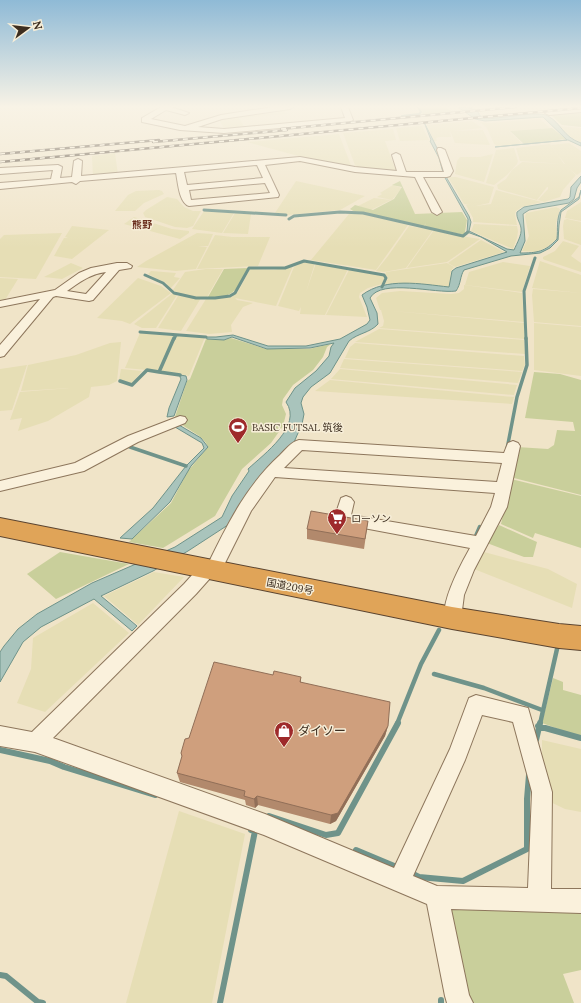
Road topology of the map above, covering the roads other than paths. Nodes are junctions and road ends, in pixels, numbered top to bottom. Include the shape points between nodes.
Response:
1 (442, 154) edge
2 (396, 155) dead end
3 (78, 161) dead end
4 (260, 162) junction
5 (179, 170) junction
6 (0, 171) edge
7 (402, 174) junction
8 (418, 175) junction
9 (268, 180) junction
10 (76, 181) junction
11 (55, 182) junction
12 (0, 186) edge
13 (184, 188) junction
14 (437, 212) dead end
15 (52, 294) junction
16 (0, 304) edge
17 (0, 353) edge
18 (180, 420) dead end
19 (271, 472) junction
20 (0, 486) edge
21 (503, 488) junction
22 (346, 502) dead end
23 (0, 527) edge
24 (480, 542) junction
25 (210, 570) junction
26 (452, 618) junction
27 (581, 638) edge
28 (0, 736) edge
29 (35, 742) junction
30 (399, 881) junction
31 (436, 897) junction
32 (539, 900) junction
33 (581, 901) edge
34 (460, 1003) edge

1 - 8 street via 449,171 447,174
2 - 7 street
3 - 10 street
4 - 5 street
4 - 7 street via 300,159 346,169
4 - 9 street
5 - 10 street
5 - 13 street
6 - 11 street via 59,163
7 - 8 street
8 - 14 street
9 - 13 street
9 - 13 street via 275,195 190,203 187,201
10 - 11 street
11 - 12 street via 25,188
15 - 15 street via 88,298 122,266 95,270
15 - 16 street
15 - 17 street
18 - 20 street via 133,439 79,467
19 - 21 street
19 - 21 street via 299,445 511,452
19 - 25 street via 258,488
21 - 24 street via 499,507
22 - 24 street via 337,518
23 - 25 highway, 国道209号
24 - 26 street via 456,595
25 - 26 highway, 国道209号
25 - 29 street
26 - 27 highway, 国道209号
28 - 29 street
29 - 30 street via 265,825
30 - 31 street
30 - 32 street via 458,753 476,704 521,715 542,792
31 - 32 street
31 - 34 street via 456,996
32 - 33 street

